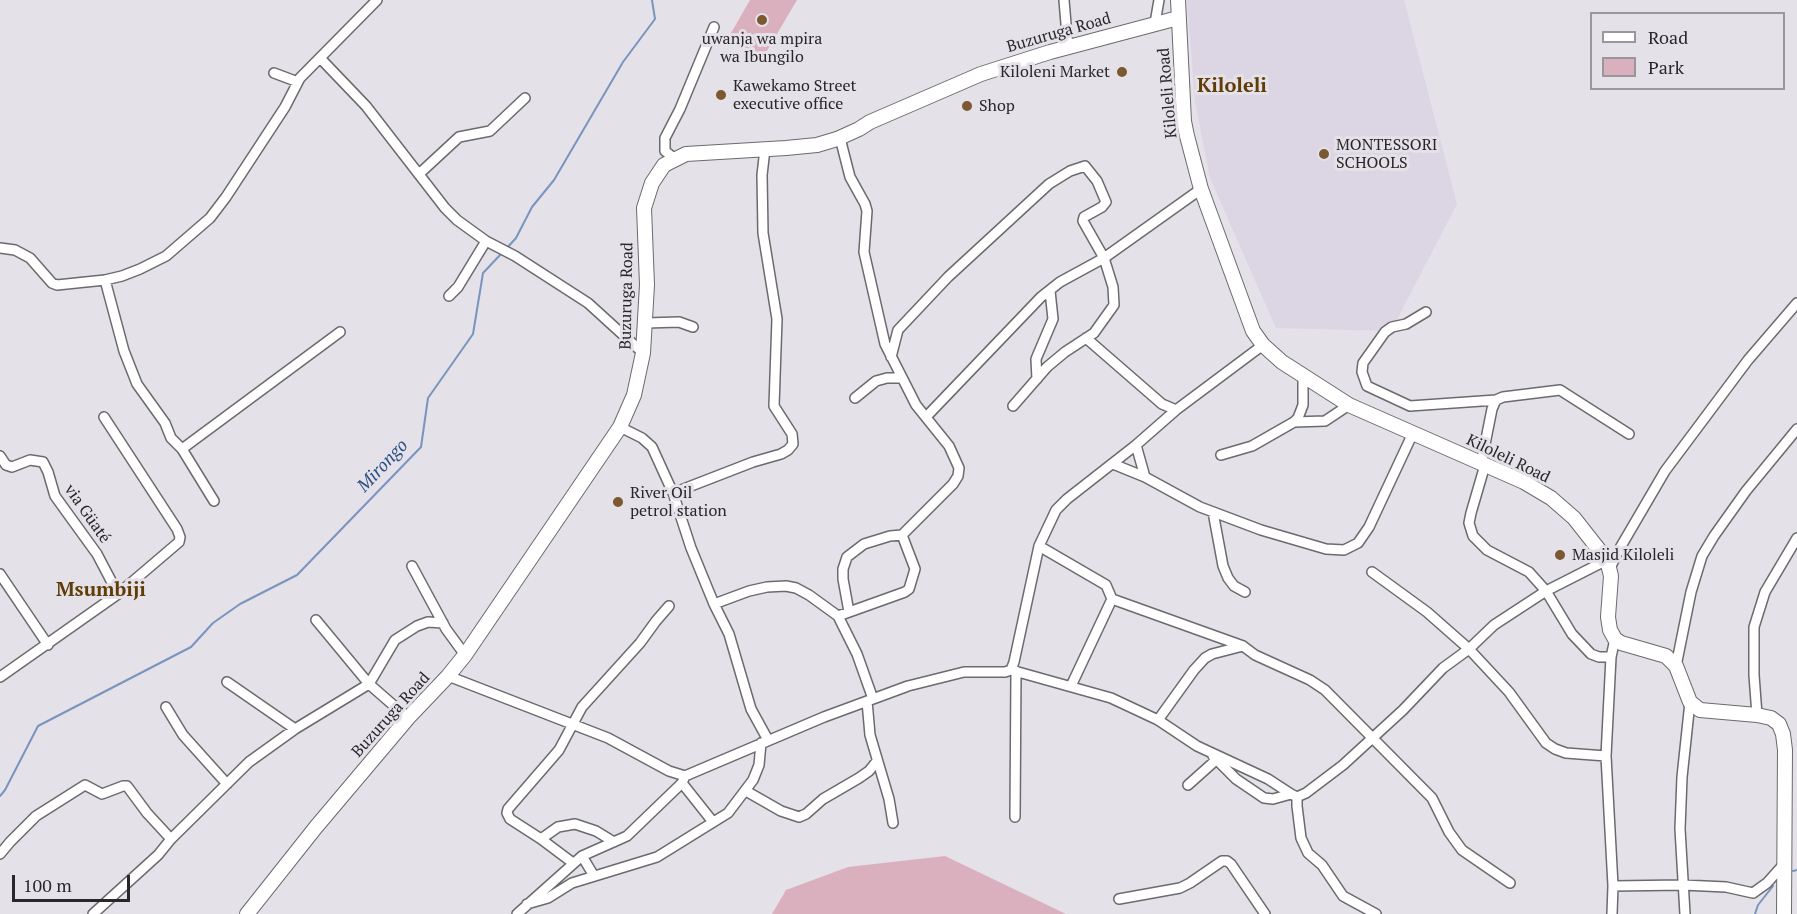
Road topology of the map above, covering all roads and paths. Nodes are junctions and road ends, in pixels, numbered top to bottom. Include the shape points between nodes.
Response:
1 (377, 0) edge
2 (1064, 0) edge
3 (1159, 0) edge
4 (1178, 0) edge
5 (1178, 18) junction
6 (1155, 23) junction
7 (714, 27) dead end
8 (1068, 48) junction
9 (321, 59) junction
10 (274, 73) dead end
11 (298, 82) junction
12 (525, 98) dead end
13 (840, 138) junction
14 (765, 148) junction
15 (675, 159) junction
16 (419, 174) junction
17 (1201, 189) junction
18 (486, 241) junction
19 (0, 248) edge
20 (1104, 258) junction
21 (105, 280) junction
22 (1050, 291) junction
23 (449, 296) dead end
24 (1797, 303) edge
25 (1426, 312) dead end
26 (646, 323) junction
27 (693, 327) dead end
28 (340, 332) dead end
29 (1086, 338) junction
30 (1263, 345) junction
31 (643, 353) junction
32 (891, 357) junction
33 (1303, 376) junction
34 (901, 378) junction
35 (1037, 379) junction
36 (855, 398) dead end
37 (1496, 400) junction
38 (1349, 405) junction
39 (1013, 406) dead end
40 (1176, 410) junction
41 (104, 417) dead end
42 (926, 417) junction
43 (1294, 422) junction
44 (620, 427) junction
45 (1797, 429) edge
46 (1413, 433) junction
47 (1629, 434) dead end
48 (1136, 445) junction
49 (182, 449) junction
50 (1221, 455) dead end
51 (0, 456) edge
52 (1113, 464) junction
53 (1483, 464) junction
54 (1145, 477) junction
55 (672, 493) junction
56 (214, 501) dead end
57 (1213, 512) junction
58 (902, 535) junction
59 (1797, 538) edge
60 (1039, 546) junction
61 (1608, 564) junction
62 (412, 566) dead end
63 (1372, 572) dead end
64 (0, 574) edge
65 (1545, 591) junction
66 (1245, 592) dead end
67 (118, 594) junction
68 (1112, 599) junction
69 (714, 604) junction
70 (669, 606) dead end
71 (849, 612) junction
72 (838, 616) junction
73 (316, 620) dead end
74 (443, 623) junction
75 (1615, 639) junction
76 (48, 645) junction
77 (1243, 646) junction
78 (1469, 649) junction
79 (465, 656) junction
80 (1611, 657) junction
81 (1676, 666) junction
82 (1013, 670) junction
83 (448, 676) junction
84 (0, 677) edge
85 (227, 681) dead end
86 (369, 684) junction
87 (1071, 686) junction
88 (870, 700) junction
89 (1690, 702) junction
90 (166, 707) dead end
91 (1757, 715) junction
92 (408, 718) junction
93 (1158, 720) junction
94 (573, 724) junction
95 (295, 729) junction
96 (1372, 737) junction
97 (765, 741) junction
98 (1208, 752) junction
99 (1606, 756) junction
100 (1216, 760) junction
101 (877, 761) junction
102 (684, 779) junction
103 (227, 784) junction
104 (1188, 785) dead end
105 (746, 791) junction
106 (1294, 796) junction
107 (1015, 817) dead end
108 (713, 822) junction
109 (893, 823) dead end
110 (171, 839) junction
111 (541, 839) junction
112 (614, 842) junction
113 (0, 854) edge
114 (582, 856) junction
115 (1786, 862) junction
116 (573, 863) junction
117 (594, 876) junction
118 (1510, 883) dead end
119 (1683, 885) junction
120 (1613, 886) junction
121 (1119, 899) dead end
122 (527, 904) junction
123 (1788, 905) edge
124 (93, 914) edge
125 (247, 914) edge
126 (517, 914) edge
127 (1265, 914) edge
128 (1376, 914) edge
129 (1612, 914) edge
130 (1685, 914) edge

1 - 9 street
2 - 8 street
3 - 6 street
4 - 5 main road, Kiloleli Road
5 - 6 main road, Buzuruga Road
5 - 17 main road, Kiloleli Road via 1184,120
6 - 8 main road, Buzuruga Road
7 - 15 street via 665,138 665,151
8 - 13 main road, Buzuruga Road via 972,77
9 - 11 street
9 - 16 street via 366,106
10 - 11 street
11 - 21 street via 210,218 166,256
12 - 16 street via 490,131 459,137
13 - 14 main road, Buzuruga Road via 818,145
13 - 32 street via 850,177 867,211 864,252
14 - 15 main road, Buzuruga Road via 699,152
14 - 55 street via 763,233 777,319 774,406 792,434 793,444 781,454
15 - 26 main road, Buzuruga Road via 658,173 644,208
16 - 18 street via 445,208
17 - 20 street
17 - 30 main road, Kiloleli Road via 1246,316
18 - 23 street
18 - 31 street via 588,303
19 - 21 street via 30,258 57,285
20 - 22 street
20 - 29 street via 1114,305
20 - 32 street via 1083,219 1102,207 1105,198 1088,168 1081,166 1049,184 948,277 898,330
21 - 49 street via 135,378 171,438
22 - 35 street via 1053,319 1036,359
22 - 42 street
24 - 61 street via 1748,360 1665,471
25 - 37 street via 1385,332 1364,363 1362,372 1367,386 1410,406
26 - 27 street via 679,322
26 - 31 main road, Buzuruga Road
28 - 49 street
29 - 35 street via 1065,351
29 - 40 street via 1162,404
30 - 33 main road, Kiloleli Road
30 - 40 street
31 - 44 main road, Buzuruga Road via 634,395
32 - 34 street
33 - 38 main road, Kiloleli Road
33 - 43 street via 1303,405
34 - 36 street via 881,379
34 - 42 street
35 - 39 street
37 - 47 street via 1560,390
37 - 53 street
38 - 43 street via 1324,421
38 - 46 main road, Kiloleli Road
40 - 48 street
41 - 67 street via 180,537 179,542
42 - 58 street via 949,446 959,468 958,477
43 - 50 street via 1251,446
44 - 55 street via 649,443
44 - 79 main road, Buzuruga Road
45 - 81 street via 1746,491 1702,556 1690,592
46 - 53 main road, Kiloleli Road
46 - 57 street via 1369,527 1350,548 1326,549
48 - 52 street
48 - 54 street
49 - 56 street
51 - 67 street, via Güaté via 12,467 30,460 43,462 55,496 97,554
52 - 54 street
52 - 60 street via 1056,510
53 - 61 main road, Kiloleli Road via 1551,498 1574,518
53 - 65 street via 1471,513 1473,536 1487,550 1529,572
54 - 57 street
55 - 69 street
57 - 66 street via 1226,572 1234,586
58 - 71 street via 864,544 847,557 843,579
58 - 71 street via 915,569 909,589
59 - 91 street via 1765,592 1754,627
60 - 68 street via 1107,585
60 - 82 street
61 - 65 street
61 - 75 main road via 1608,617
62 - 74 street
63 - 78 street
64 - 76 street
65 - 78 street via 1505,616
65 - 80 street via 1572,634 1590,654
67 - 76 street
68 - 77 street
68 - 87 street
69 - 72 street via 749,591 786,586 796,588
69 - 97 street via 729,634 751,709
70 - 94 street via 582,707
71 - 72 street
72 - 88 street via 857,654
73 - 86 street
74 - 79 street
74 - 86 street via 428,622 394,640
75 - 80 street
75 - 81 main road via 1666,656
76 - 84 street
77 - 93 street via 1205,658
77 - 96 street via 1325,690
78 - 96 street via 1443,668
78 - 99 street via 1509,693 1546,743 1566,753
79 - 83 main road, Buzuruga Road
80 - 99 street
81 - 89 main road
82 - 87 street
82 - 88 street via 964,672 935,678
82 - 107 street
83 - 92 main road, Buzuruga Road
83 - 94 street
85 - 95 street
86 - 92 street
86 - 95 street
87 - 93 street via 1112,698
88 - 97 street
88 - 101 street via 870,735
89 - 91 main road via 1705,711
89 - 119 street via 1680,829
90 - 103 street via 183,735
91 - 115 main road via 1775,721 1783,734
92 - 125 main road, Buzuruga Road
93 - 98 street
94 - 102 street
94 - 111 street via 559,750 508,809 510,819
95 - 103 street via 249,762
96 - 106 street via 1306,794
96 - 118 street via 1432,798 1462,850
97 - 102 street
97 - 105 street
98 - 100 street
98 - 106 street via 1268,779
99 - 120 street
100 - 104 street
100 - 106 street via 1264,798
101 - 105 street via 869,771 799,817
101 - 109 street
102 - 108 street
102 - 112 street via 627,836
103 - 110 street
105 - 108 street via 728,813
106 - 128 street via 1301,838 1308,853 1322,865 1343,896
108 - 117 street via 657,857
110 - 113 street via 127,786 102,794 85,785 36,816
110 - 124 street
111 - 112 street via 558,827 575,824
111 - 116 street
112 - 114 street
114 - 116 street
114 - 117 street
115 - 119 street via 1767,884 1753,893
115 - 123 main road
116 - 122 street
117 - 122 street
119 - 120 street
119 - 130 street
120 - 129 street
121 - 127 street via 1180,888 1227,861
122 - 126 street

